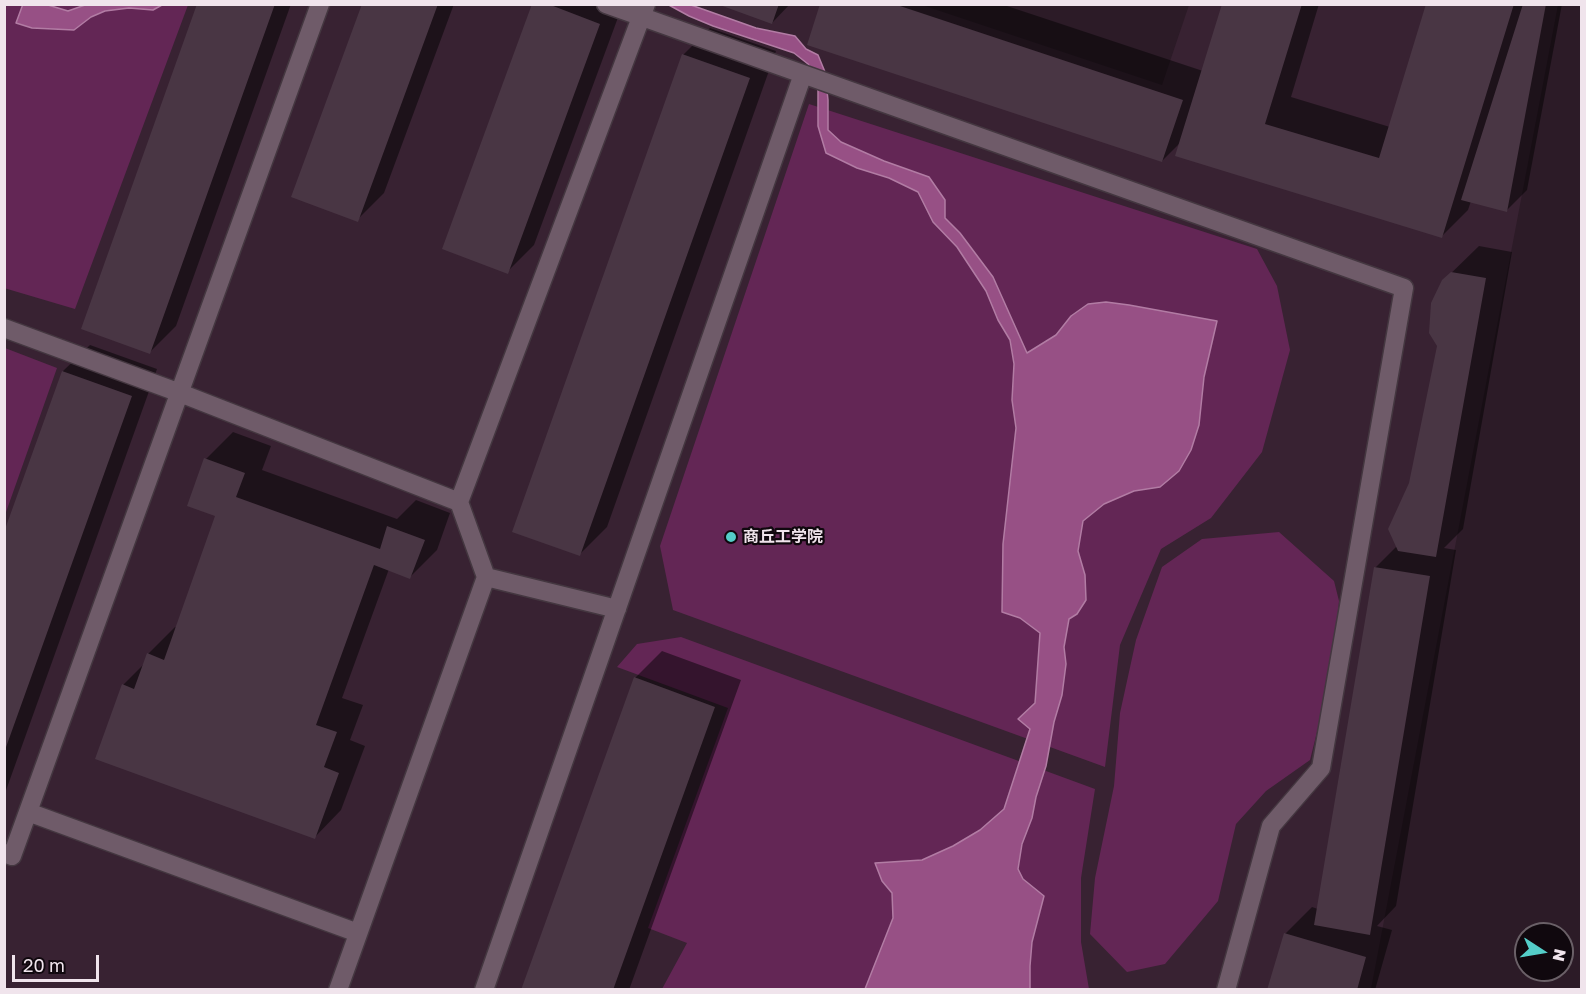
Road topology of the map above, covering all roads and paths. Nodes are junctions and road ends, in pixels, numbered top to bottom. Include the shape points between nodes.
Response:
1 (320, 4) edge
2 (606, 4) edge
3 (644, 10) edge
4 (803, 74) junction
5 (4, 328) edge
6 (180, 393) junction
7 (459, 502) junction
8 (486, 577) junction
9 (617, 609) junction
10 (28, 812) junction
11 (4, 854) edge
12 (358, 933) junction
13 (338, 990) edge
14 (484, 990) edge
15 (1226, 990) edge

1 - 6 lane
2 - 3 lane
3 - 4 lane
3 - 7 lane
4 - 9 lane
4 - 15 lane via 1404,288 1321,768 1271,826
5 - 6 lane
6 - 7 lane
6 - 10 lane
7 - 8 lane
8 - 9 lane
8 - 12 lane
9 - 14 lane
10 - 11 lane via 12,856
10 - 12 lane
12 - 13 lane

